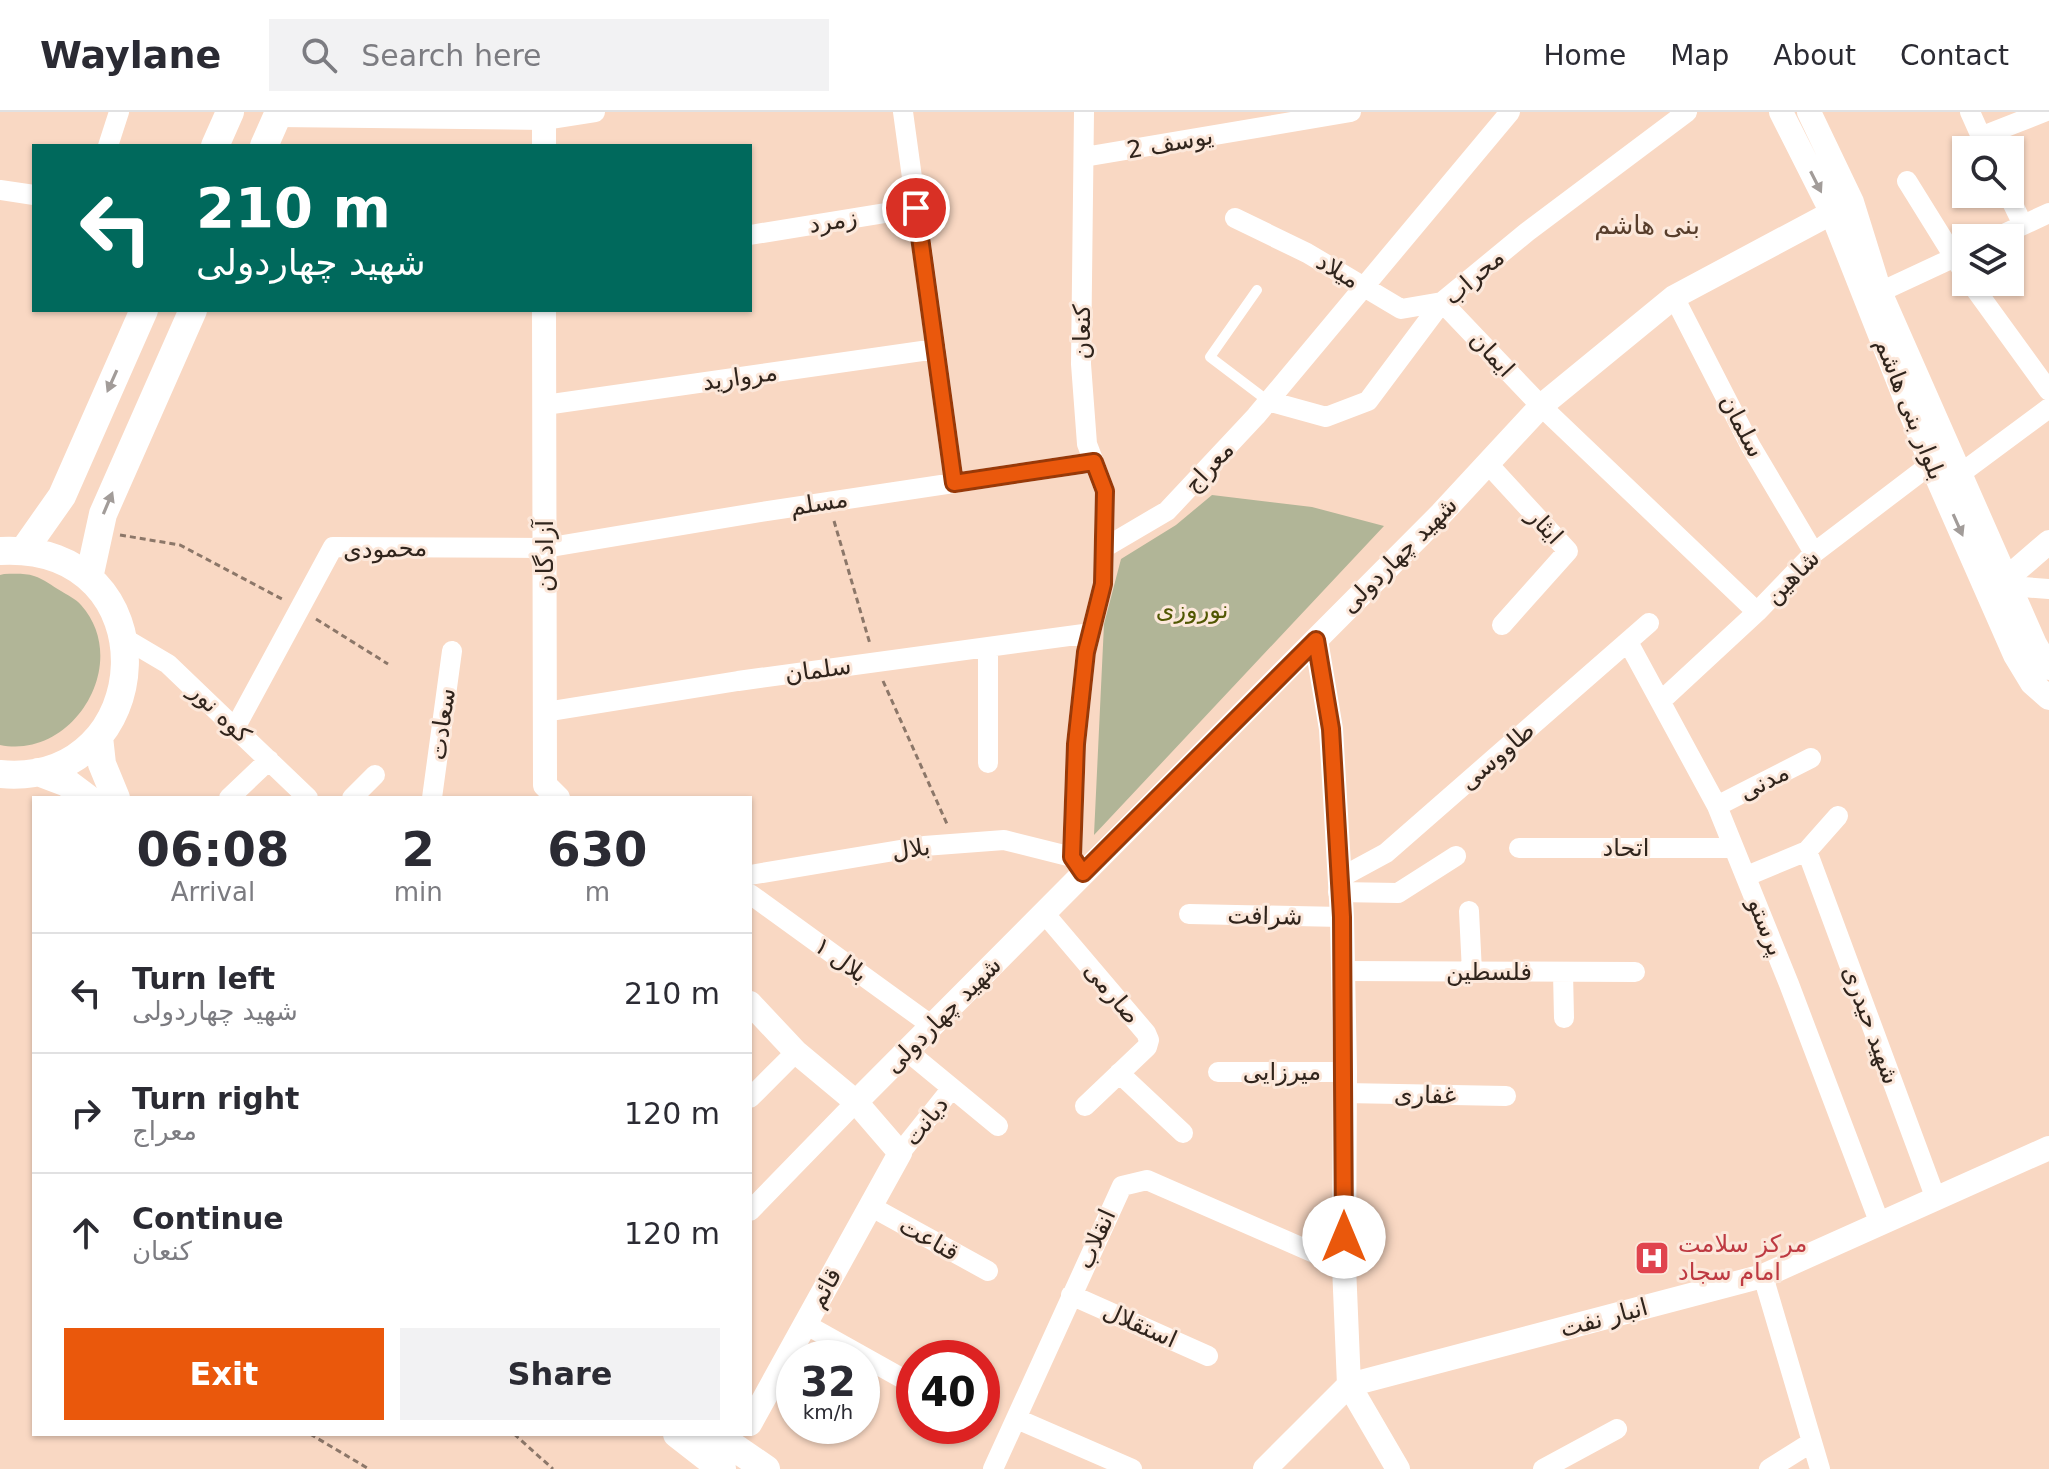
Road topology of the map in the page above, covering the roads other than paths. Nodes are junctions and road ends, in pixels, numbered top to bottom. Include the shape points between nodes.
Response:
1 (119, 112) edge
2 (230, 112) edge
3 (595, 112) edge
4 (903, 112) edge
5 (1084, 112) edge
6 (1351, 112) edge
7 (1510, 112) edge
8 (1687, 112) edge
9 (1781, 112) edge
10 (1809, 112) edge
11 (1970, 112) edge
12 (2044, 112) edge
13 (278, 115) edge
14 (440, 115) edge
15 (548, 116) edge
16 (1981, 136) edge
17 (1998, 136) edge
18 (109, 144) edge
19 (216, 144) edge
20 (265, 144) edge
21 (544, 144) edge
22 (1084, 157) junction
23 (1907, 181) dead end
24 (0, 190) edge
25 (32, 195) edge
26 (1841, 206) junction
27 (916, 208) junction
28 (2049, 213) edge
29 (1235, 218) dead end
30 (2024, 225) edge
31 (752, 235) edge
32 (1952, 245) edge
33 (1952, 258) edge
34 (1364, 287) junction
35 (1257, 290) dead end
36 (1880, 292) junction
37 (1980, 296) edge
38 (1674, 297) junction
39 (1442, 302) junction
40 (143, 312) edge
41 (192, 312) edge
42 (544, 312) edge
43 (936, 349) junction
44 (2049, 391) edge
45 (1268, 401) junction
46 (545, 405) junction
47 (1541, 406) junction
48 (2049, 408) edge
49 (1094, 462) junction
50 (1488, 464) junction
51 (1931, 464) junction
52 (1960, 474) junction
53 (954, 483) junction
54 (2049, 542) edge
55 (545, 548) junction
56 (1104, 548) junction
57 (12, 551) edge
58 (1814, 553) junction
59 (89, 578) junction
60 (2008, 583) junction
61 (2049, 589) edge
62 (1757, 612) junction
63 (1649, 623) dead end
64 (1502, 625) dead end
65 (1091, 633) junction
66 (124, 638) junction
67 (1316, 640) junction
68 (1628, 642) junction
69 (988, 647) junction
70 (452, 651) dead end
71 (2049, 668) edge
72 (2049, 698) edge
73 (1662, 700) junction
74 (545, 712) junction
75 (235, 728) junction
76 (99, 737) junction
77 (1811, 758) dead end
78 (269, 760) junction
79 (988, 763) dead end
80 (38, 772) junction
81 (375, 775) dead end
82 (1, 776) edge
83 (84, 796) edge
84 (115, 796) edge
85 (231, 796) edge
86 (306, 796) edge
87 (354, 796) edge
88 (432, 796) edge
89 (556, 796) edge
90 (1717, 806) junction
91 (1838, 816) dead end
92 (1519, 848) dead end
93 (1734, 848) junction
94 (1807, 851) junction
95 (1456, 856) dead end
96 (1078, 865) junction
97 (1754, 873) dead end
98 (752, 875) edge
99 (1338, 886) junction
100 (752, 895) edge
101 (1469, 911) dead end
102 (1044, 913) junction
103 (1189, 914) dead end
104 (1342, 917) junction
105 (1344, 971) junction
106 (1472, 972) junction
107 (1563, 972) junction
108 (1635, 972) dead end
109 (752, 1005) edge
110 (1564, 1018) dead end
111 (931, 1025) junction
112 (907, 1051) junction
113 (796, 1052) junction
114 (1218, 1072) dead end
115 (1119, 1073) junction
116 (1345, 1083) junction
117 (952, 1088) junction
118 (752, 1096) edge
119 (1506, 1096) dead end
120 (856, 1102) junction
121 (1085, 1106) dead end
122 (998, 1126) dead end
123 (1183, 1133) dead end
124 (2049, 1148) edge
125 (900, 1153) junction
126 (1936, 1199) junction
127 (870, 1206) junction
128 (752, 1209) edge
129 (1880, 1224) junction
130 (1344, 1266) junction
131 (988, 1271) dead end
132 (1763, 1276) junction
133 (1071, 1295) junction
134 (805, 1324) junction
135 (1208, 1356) dead end
136 (896, 1375) edge
137 (1349, 1385) junction
138 (1017, 1419) junction
139 (752, 1420) edge
140 (1617, 1429) dead end
141 (685, 1436) edge
142 (1812, 1442) junction
143 (729, 1447) edge
144 (766, 1469) edge
145 (993, 1469) edge
146 (1132, 1469) edge
147 (1265, 1469) edge
148 (1398, 1469) edge
149 (1543, 1469) edge
150 (1769, 1469) edge
151 (1820, 1469) edge

1 - 18 street
2 - 19 main road
3 - 15 street
4 - 27 street
5 - 22 street, کنعان
6 - 22 street, یوسف 2
7 - 34 street, معراج
8 - 39 street, محراب
9 -> 26 street, بلوار بنی هاشم
10 - 26 street, بلوار بنی هاشم
11 - 16 street
12 - 17 street
13 - 14 street
13 - 20 main road
14 - 15 street
15 - 21 street
22 - 49 street, کنعان via 1081,364 1087,444
23 - 32 street
24 - 25 street
26 - 36 street, بلوار بنی هاشم
26 - 38 street, شهید چهاردولی
26 - 51 street, بلوار بنی هاشم
27 - 31 street, زمرد
27 - 43 street
28 - 30 street
29 - 34 street, میلاد
33 - 36 street
34 - 39 street, میلاد via 1401,309
34 - 45 street, معراج
35 - 45 lane via 1210,357
36 - 52 street, بلوار بنی هاشم
37 - 44 street
38 - 47 street, شهید چهاردولی
38 - 58 street, سلمان via 1750,445
39 - 45 street, محراب via 1368,401 1326,417
39 - 47 street, ایمان
40 -> 57 main road via 62,496
59 -> 41 main road via 103,514
42 - 46 street, آزادگان
43 - 46 street, مروارید
43 - 53 street
45 - 56 street, معراج via 1167,511
46 - 55 street, آزادگان
47 - 50 street, شهید چهاردولی
47 - 62 street
48 - 52 street
49 - 53 street, مسلم
49 - 56 street, کنعان via 1105,491
50 - 64 street, ایثار via 1568,551
50 - 67 street, شهید چهاردولی
51 - 58 street, شاهین
51 -> 72 street, بلوار بنی هاشم via 2015,655 2032,683
52 - 60 street, بلوار بنی هاشم
53 - 55 street, مسلم
54 - 60 street
55 - 74 street, آزادگان
55 - 75 street, محمودی via 333,547
56 - 65 street via 1103,584
57 - 59 main road via 57,558
58 - 62 street, شاهین
59 - 66 main road via 111,605
60 - 61 street
60 - 71 street, بلوار بنی هاشم
62 - 73 street, شاهین
63 - 68 street, طاووسی
65 - 69 street, سلمان
65 - 96 street via 1076,744
66 - 75 street, کوه نور via 168,664
66 - 76 main road via 127,673 118,707
67 - 96 street, شهید چهاردولی
67 - 99 street via 1331,729
68 - 73 street, پرستو
68 - 99 street, طاووسی via 1386,853
69 - 74 street, سلمان
69 - 79 street
70 - 88 street, سعادت
73 - 90 street, پرستو
74 - 89 street, آزادگان via 545,785
75 - 78 street, کوه نور
76 - 80 main road via 71,760
76 - 84 main road via 102,764
77 - 90 street, مدنی
78 - 85 street
78 - 86 street, کوه نور
80 - 82 main road
80 - 83 main road
81 - 87 street
90 - 93 street, پرستو
91 - 94 street
92 - 93 street, اتحاد
93 - 129 street, پرستو
94 - 97 street
94 - 126 street, شهید حیدری
95 - 99 street via 1398,893
96 - 98 street, بلال via 1004,840 924,846
96 - 102 street, شهید چهاردولی
99 - 104 street
100 - 111 street, بلال ۱
101 - 106 street
102 - 111 street, شهید چهاردولی
102 - 115 street, صارمی via 1146,1033 1147,1047
103 - 104 street, شرافت
104 - 105 street
105 - 106 street, فلسطین
105 - 116 street
106 - 107 street, فلسطین
107 - 108 street, فلسطین
107 - 110 street
109 - 113 street
111 - 112 street, شهید چهاردولی
112 - 117 street, دیانت
112 - 120 street, شهید چهاردولی
113 - 118 street
113 - 120 street
114 - 116 street, میرزایی
115 - 121 street, صارمی
115 - 123 street
116 - 119 street, غفاری
116 - 130 street
117 - 122 street, دیانت
117 - 125 street, دیانت
120 - 125 street
120 - 128 street
124 - 126 street, انبار نفت
125 - 127 street, قائم
126 - 129 street, انبار نفت
127 - 131 street, قناعت
127 - 134 street, قائم
129 - 132 street, انبار نفت
130 - 133 street, انقلاب via 1139,1180 1118,1191
130 - 137 street
132 - 137 street, انبار نفت
132 - 142 street
133 - 135 street, استقلال
133 - 138 street, انقلاب
134 - 136 street
134 - 139 street, قائم
137 - 147 street
137 - 148 street
138 - 145 street, انقلاب
138 - 146 street
140 - 149 street
141 - 143 main road
142 - 150 street
142 - 151 street
143 - 144 main road

